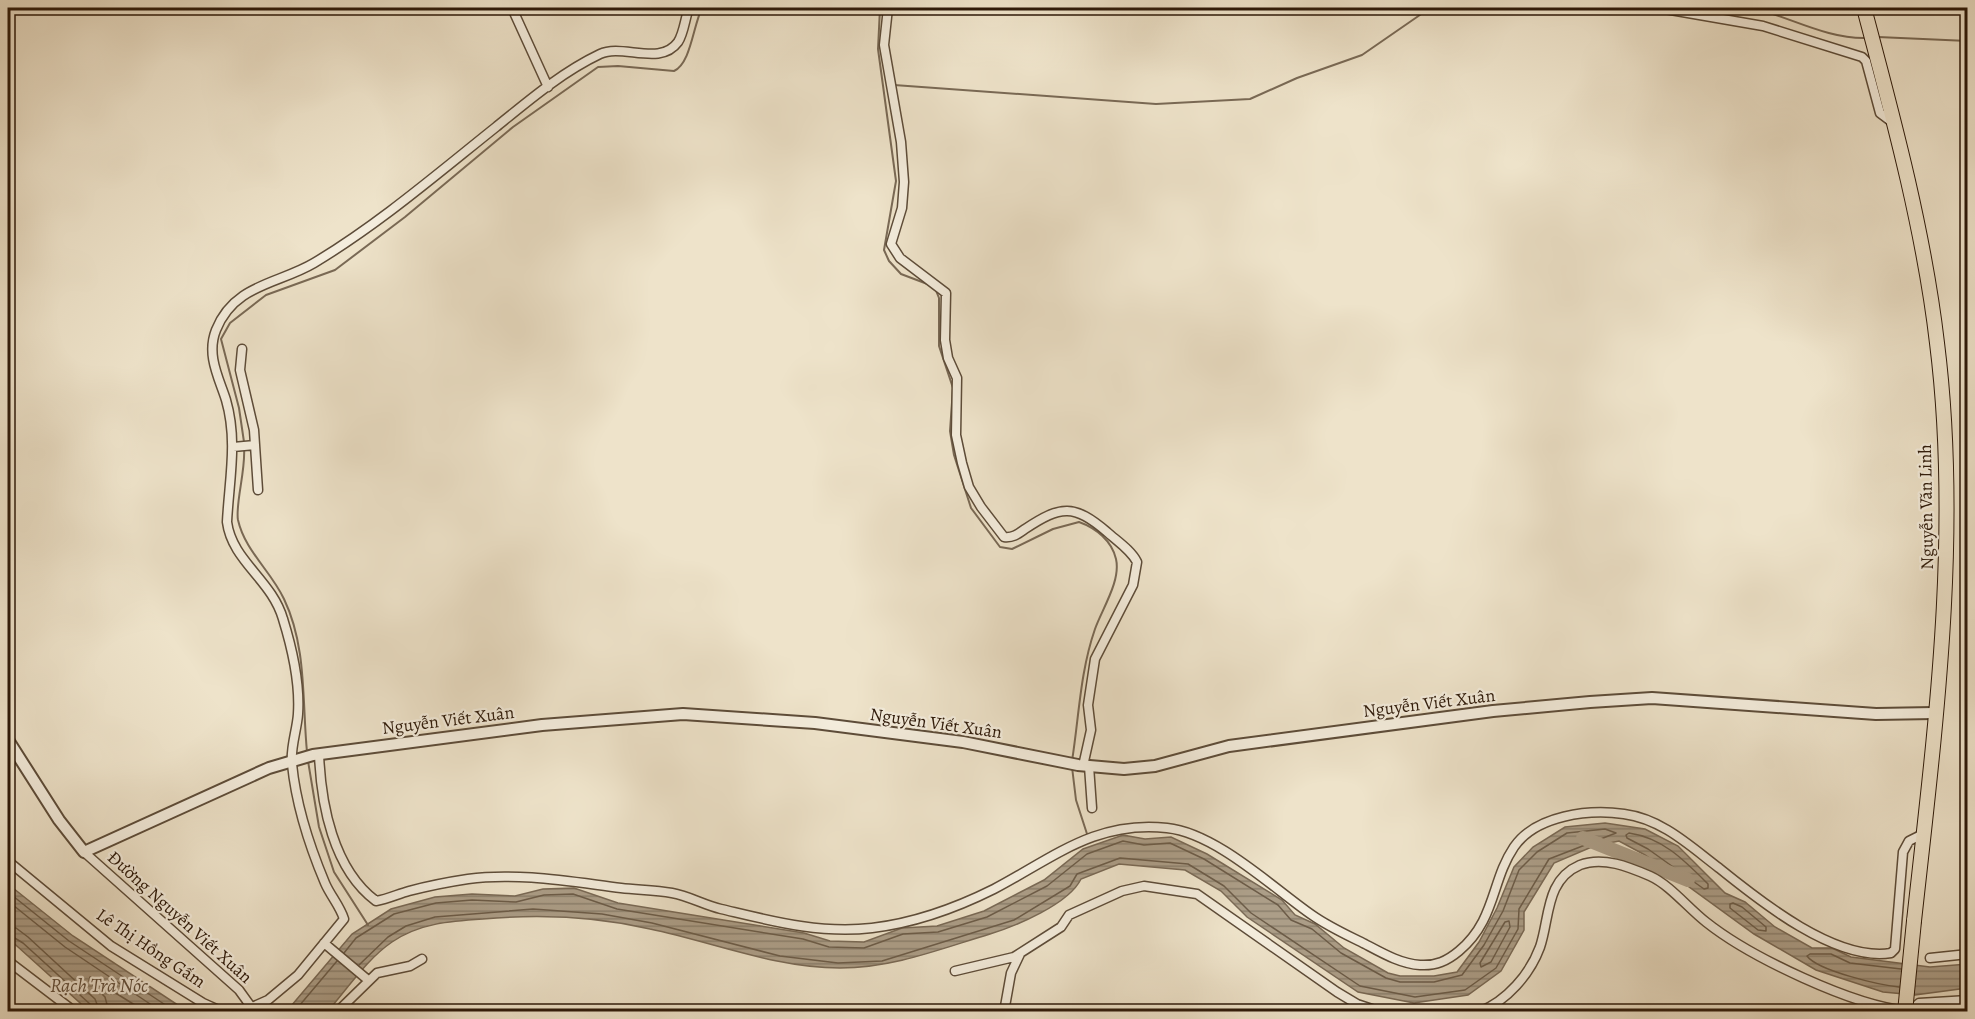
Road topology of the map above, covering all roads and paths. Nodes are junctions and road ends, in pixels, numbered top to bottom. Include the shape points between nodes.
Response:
1 (512, 8) edge
2 (689, 8) edge
3 (888, 8) edge
4 (1659, 8) edge
5 (1865, 11) edge
6 (544, 89) junction
7 (1892, 122) junction
8 (242, 349) dead end
9 (252, 446) junction
10 (236, 447) junction
11 (258, 490) dead end
12 (1934, 713) junction
13 (8, 740) edge
14 (316, 755) junction
15 (294, 760) junction
16 (1084, 766) junction
17 (1092, 808) dead end
18 (1923, 834) junction
19 (84, 852) junction
20 (8, 861) edge
21 (324, 943) junction
22 (1020, 954) junction
23 (1968, 954) edge
24 (1930, 958) dead end
25 (422, 959) dead end
26 (8, 961) edge
27 (955, 971) dead end
28 (369, 980) junction
29 (1968, 1000) edge
30 (252, 1008) junction
31 (75, 1011) edge
32 (223, 1011) edge
33 (241, 1011) edge
34 (337, 1011) edge
35 (1004, 1011) edge
36 (1381, 1011) edge
37 (1479, 1011) edge
38 (1887, 1011) edge
39 (1905, 1011) edge
40 (1910, 1011) edge

1 - 6 street
2 - 6 street via 674,46 654,54 608,51
3 - 16 street via 884,45 904,182 902,208 891,244 900,258 946,293 945,340 957,378 956,435 969,487 1004,537 1016,536 1047,514 1064,509 1080,512 1134,557 1137,572 1131,589 1095,659 1088,705 1091,730
4 - 7 street via 1772,28 1862,57 1880,113
5 - 7 highway, Nguyễn Văn Linh
6 - 10 street via 370,227 311,265 259,286 230,310 216,328 212,353
7 - 12 highway, Nguyễn Văn Linh via 1920,234 1938,345 1946,478 1945,585
8 - 9 street via 241,380 252,419
9 - 10 street
9 - 11 street
10 - 15 street via 226,522 228,534 265,583 284,619 297,684
12 - 16 street, Nguyễn Viết Xuân via 1884,714 1729,701 1642,699 1493,711 1252,743 1143,768
12 - 18 highway, Nguyễn Văn Linh
13 - 19 street
14 - 15 street, Nguyễn Viết Xuân
14 - 16 street, Nguyễn Viết Xuân via 542,725 683,714 826,724 963,742
14 - 18 street via 334,837 353,878 376,901 478,878 573,880 674,893 795,927 869,928 955,907 1089,837 1119,829 1157,827 1178,830 1212,844 1329,925 1392,958 1426,965 1452,957 1475,936 1515,846 1538,828 1570,813 1627,814 1656,823 1788,918 1837,944 1872,955 1891,953 1894,949 1903,852 1909,841
15 - 19 street, Nguyễn Viết Xuân
15 - 21 street via 306,831 327,888 343,916 340,927
16 - 17 street
18 - 39 highway, Nguyễn Văn Linh, bridge
19 - 30 street, Đường Nguyễn Viết Xuân via 239,990
20 - 32 street, Lê Thị Hồng Gấm via 111,946 203,1004
21 - 28 street
21 - 30 street via 298,975
22 - 27 street
22 - 35 street via 1011,974
22 - 36 street via 1061,927 1068,915 1122,891 1144,886 1185,891 1210,902 1337,992 1357,1004
23 - 24 street
25 - 28 street via 410,966 377,973
26 - 31 street
28 - 34 street
29 - 40 street via 1919,1004
30 - 33 street
37 - 38 street via 1510,992 1523,978 1540,947 1549,902 1560,880 1581,865 1604,862 1652,877 1707,924 1780,966
38 - 40 street

